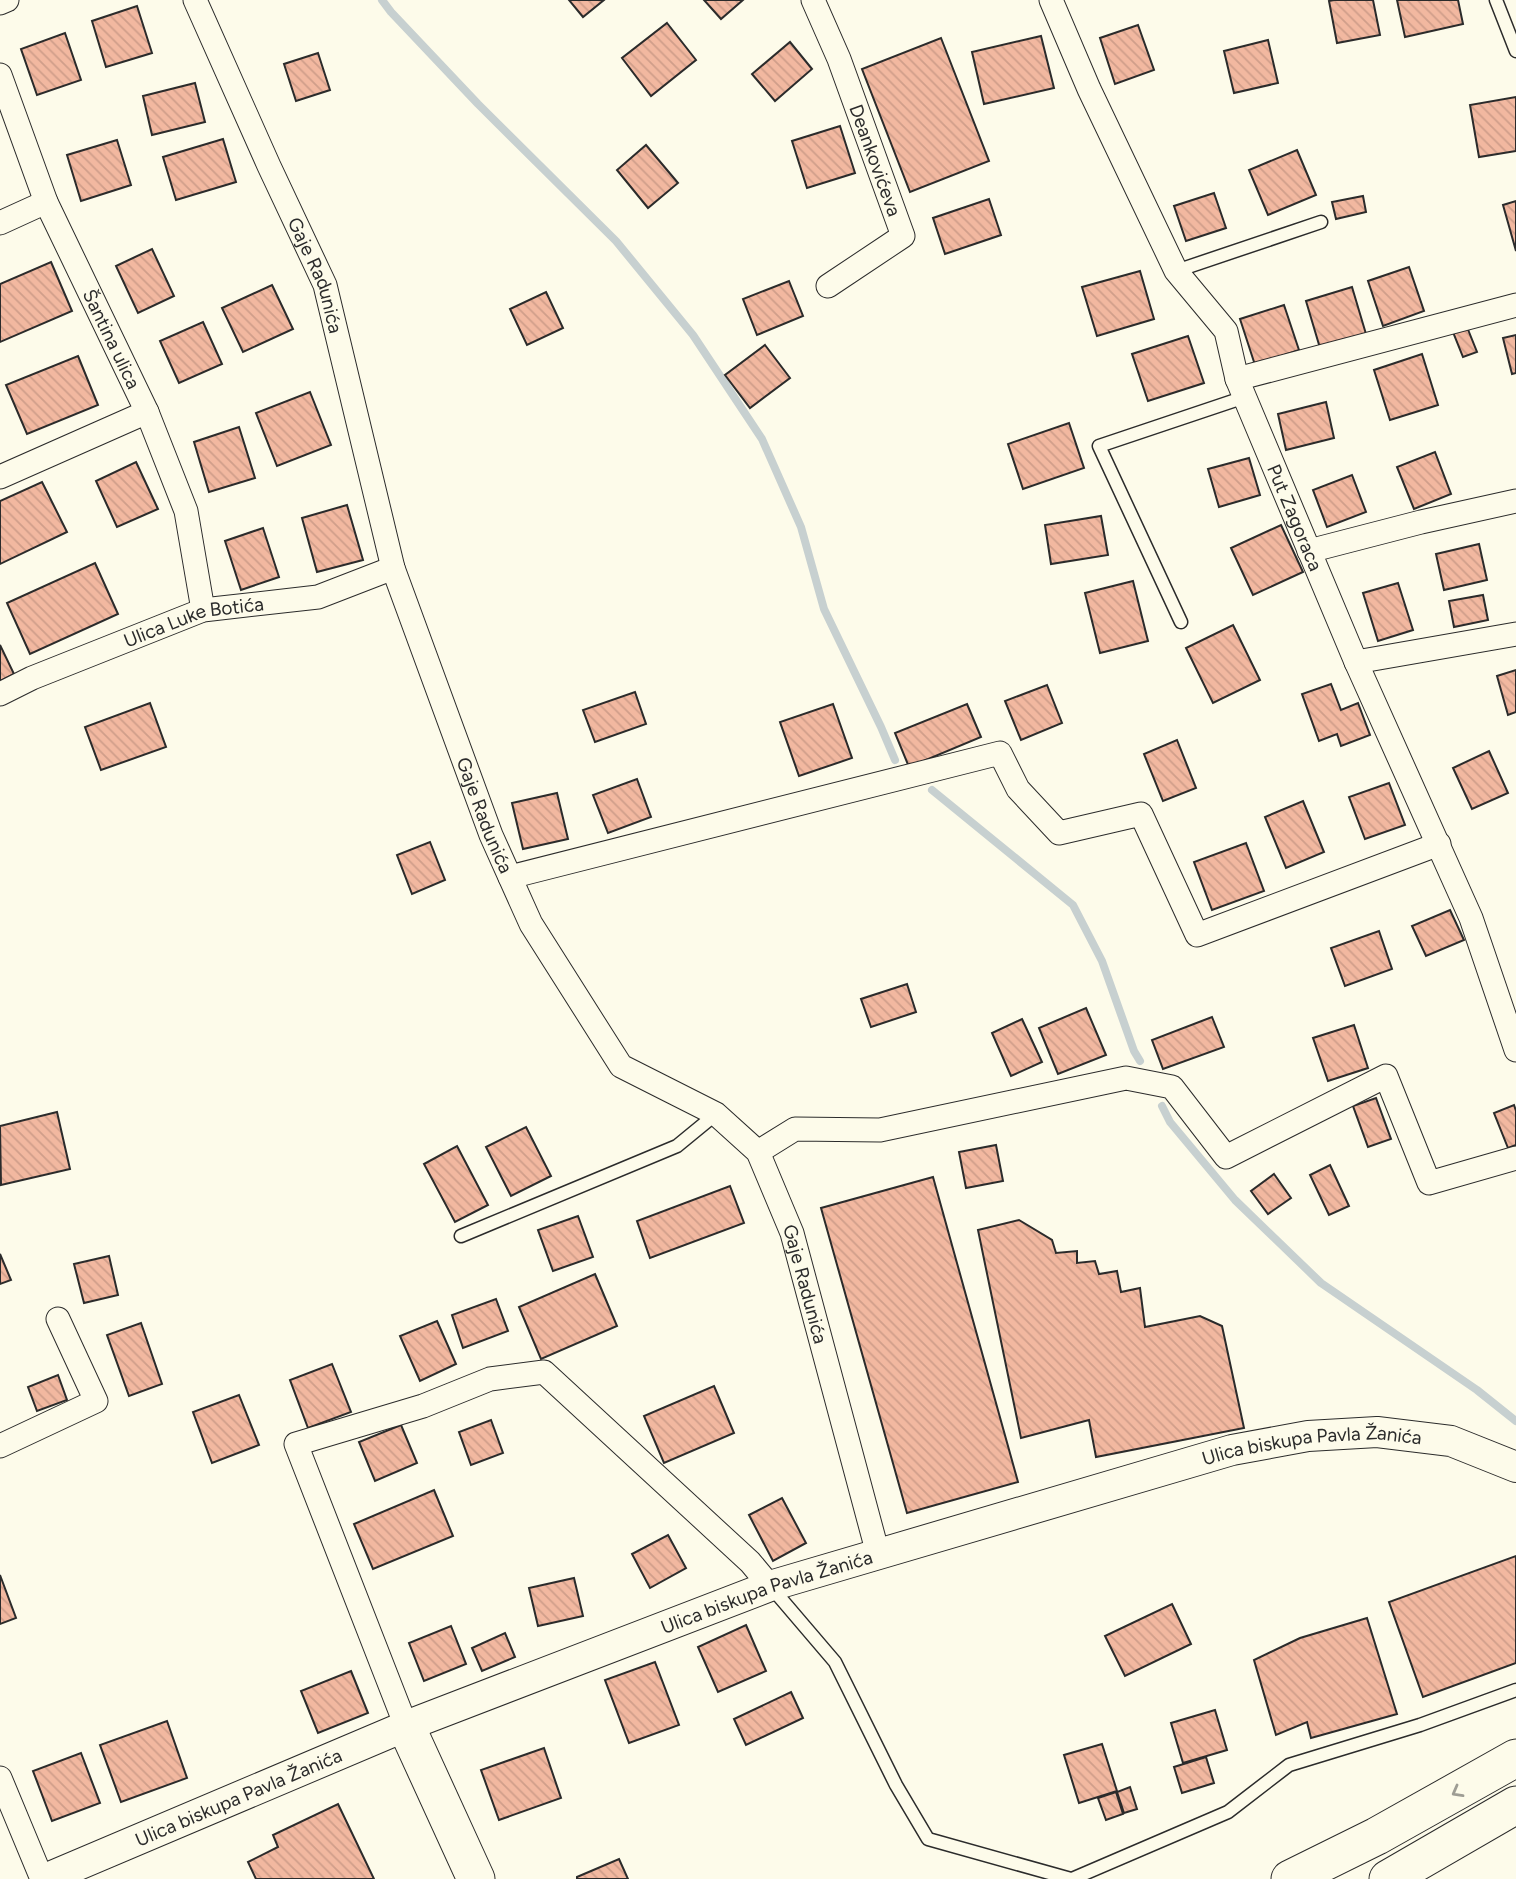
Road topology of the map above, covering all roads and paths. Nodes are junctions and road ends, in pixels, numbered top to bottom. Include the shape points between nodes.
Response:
1 (7, 0) edge
2 (195, 0) edge
3 (813, 0) edge
4 (1051, 0) edge
5 (1496, 0) edge
6 (0, 3) edge
7 (1516, 51) edge
8 (0, 75) edge
9 (46, 202) junction
10 (1321, 222) dead end
11 (0, 223) edge
12 (1176, 271) junction
13 (828, 286) dead end
14 (1516, 305) edge
15 (1241, 388) junction
16 (147, 412) junction
17 (0, 477) edge
18 (1516, 501) edge
19 (1309, 551) junction
20 (393, 568) junction
21 (203, 610) junction
22 (1181, 622) dead end
23 (1516, 634) edge
24 (1356, 662) junction
25 (0, 694) edge
26 (1439, 844) junction
27 (510, 877) junction
28 (1516, 1050) edge
29 (716, 1114) junction
30 (758, 1152) junction
31 (1516, 1158) edge
32 (461, 1236) dead end
33 (58, 1320) dead end
34 (0, 1446) edge
35 (1516, 1467) edge
36 (878, 1554) junction
37 (770, 1586) junction
38 (1516, 1690) edge
39 (406, 1726) junction
40 (1516, 1758) edge
41 (0, 1777) edge
42 (1516, 1805) edge
43 (44, 1879) edge
44 (475, 1879) edge
45 (1072, 1879) edge
46 (1290, 1879) edge
47 (1388, 1879) edge

1 - 6 street
2 - 20 street, Gaje Radunića via 325,285
3 - 13 street, Deankovićeva via 903,236
4 - 12 street, Put Zagoraca
5 - 7 lane
8 - 9 street, Šantina ulica
9 - 11 street
9 - 16 street, Šantina ulica
10 - 12 lane
12 - 15 street, Put Zagoraca via 1226,331
14 - 15 street
15 - 19 street, Put Zagoraca
15 - 22 lane via 1099,446
16 - 17 street
16 - 21 street, Šantina ulica via 186,511
18 - 19 street
19 - 24 street, Put Zagoraca
20 - 21 street, Ulica Luke Botića via 318,597
20 - 27 street, Gaje Radunića
21 - 25 street, Ulica Luke Botića
23 - 24 street
24 - 26 street, Put Zagoraca
26 - 27 street via 1197,935 1141,814 1059,834 1018,789 1000,753
26 - 28 street, Put Zagoraca via 1472,918
27 - 29 street, Gaje Radunića via 531,924 621,1066
29 - 30 street, Gaje Radunića
29 - 32 lane via 677,1146
30 - 31 street via 795,1129 880,1130 1126,1078 1172,1087 1226,1157 1386,1076 1429,1183
30 - 36 street, Gaje Radunića via 792,1233
33 - 34 street via 96,1401
35 - 36 street, Ulica biskupa Pavla Žanića via 1451,1441 1377,1432 1308,1436 1232,1450
36 - 37 street, Ulica biskupa Pavla Žanića
37 - 39 street, Ulica biskupa Pavla Žanića
37 - 39 street via 750,1562 544,1372 490,1379 423,1406 296,1444
37 - 45 lane via 835,1662 928,1839
38 - 45 lane via 1289,1765 1228,1812
39 - 43 street, Ulica biskupa Pavla Žanića
39 - 44 main road
40 -> 46 main road
41 - 43 street
42 - 47 main road

